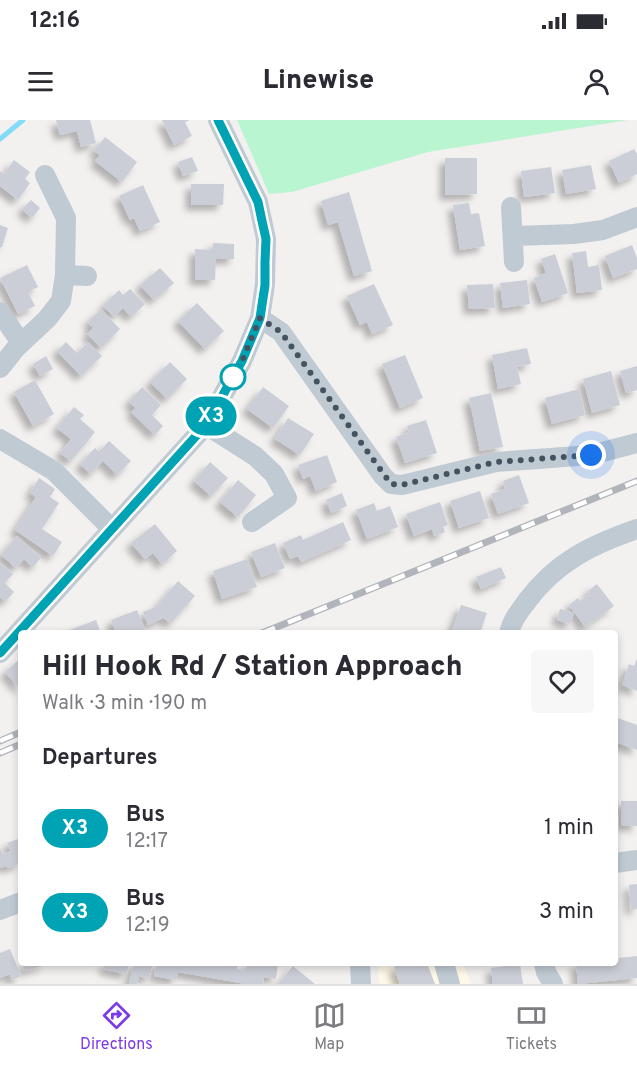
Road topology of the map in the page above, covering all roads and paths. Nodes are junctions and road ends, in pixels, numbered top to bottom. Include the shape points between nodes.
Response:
1 (218, 120) edge
2 (45, 175) dead end
3 (511, 207) dead end
4 (637, 217) edge
5 (514, 236) junction
6 (514, 262) dead end
7 (64, 274) junction
8 (87, 276) dead end
9 (0, 312) edge
10 (260, 318) junction
11 (21, 342) junction
12 (0, 368) edge
13 (206, 425) junction
14 (0, 440) edge
15 (637, 443) edge
16 (252, 522) dead end
17 (112, 529) junction
18 (637, 530) edge
19 (21, 630) edge
20 (510, 630) edge
21 (18, 633) edge
22 (0, 653) edge
23 (637, 860) edge
24 (618, 863) edge
25 (18, 903) edge
26 (0, 910) edge
27 (360, 966) edge
28 (445, 966) edge
29 (545, 966) edge
30 (361, 984) edge
31 (450, 984) edge
32 (553, 984) edge

1 - 10 street via 258,202 266,239
2 - 7 street via 66,218
3 - 5 street
4 - 5 street via 603,230
5 - 6 street
7 - 8 street
7 - 11 street via 61,301
9 - 11 street
10 - 13 street via 242,361
10 - 15 street via 281,332 391,484 402,485 496,462 591,455
11 - 12 street
13 - 16 street via 255,456 274,474 292,504
13 - 17 street
14 - 17 street via 54,471
17 - 19 street
18 - 20 street via 573,557 542,581 512,621
21 - 22 street
23 - 24 street
25 - 26 street
27 - 30 street
28 - 31 street
29 - 32 street

